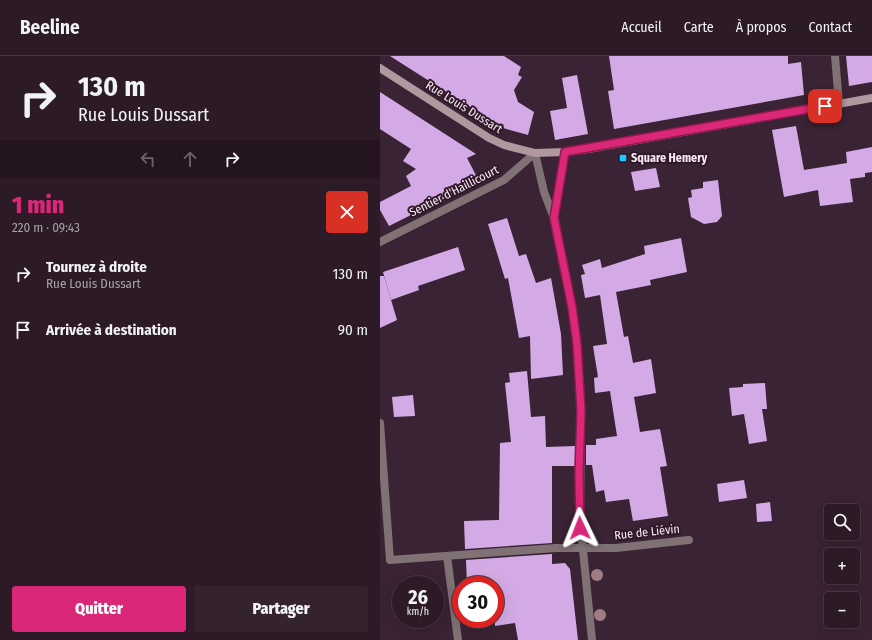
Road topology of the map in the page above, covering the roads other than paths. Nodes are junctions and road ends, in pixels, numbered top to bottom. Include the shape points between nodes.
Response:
1 (834, 56) edge
2 (380, 68) edge
3 (872, 98) edge
4 (839, 104) junction
5 (565, 152) junction
6 (535, 153) junction
7 (554, 218) junction
8 (380, 242) edge
9 (380, 422) edge
10 (689, 540) dead end
11 (582, 548) junction
12 (447, 556) junction
13 (458, 640) edge
14 (592, 640) edge

1 - 4 street
2 - 6 street, Rue Louis Dussart via 489,138 519,150
3 - 4 street, Rue Louis Dussart
4 - 5 street, Rue Louis Dussart
5 - 6 street, Rue Louis Dussart
5 - 7 street
6 - 7 street via 544,192
6 - 8 street, Sentier d'Haillicourt via 504,180
7 - 11 street via 577,344 581,411 579,504
9 - 12 street, Rue de Liévin via 390,560
10 - 11 street, Rue de Liévin via 616,548
11 - 12 street, Rue de Liévin
11 - 14 street
12 - 13 street

